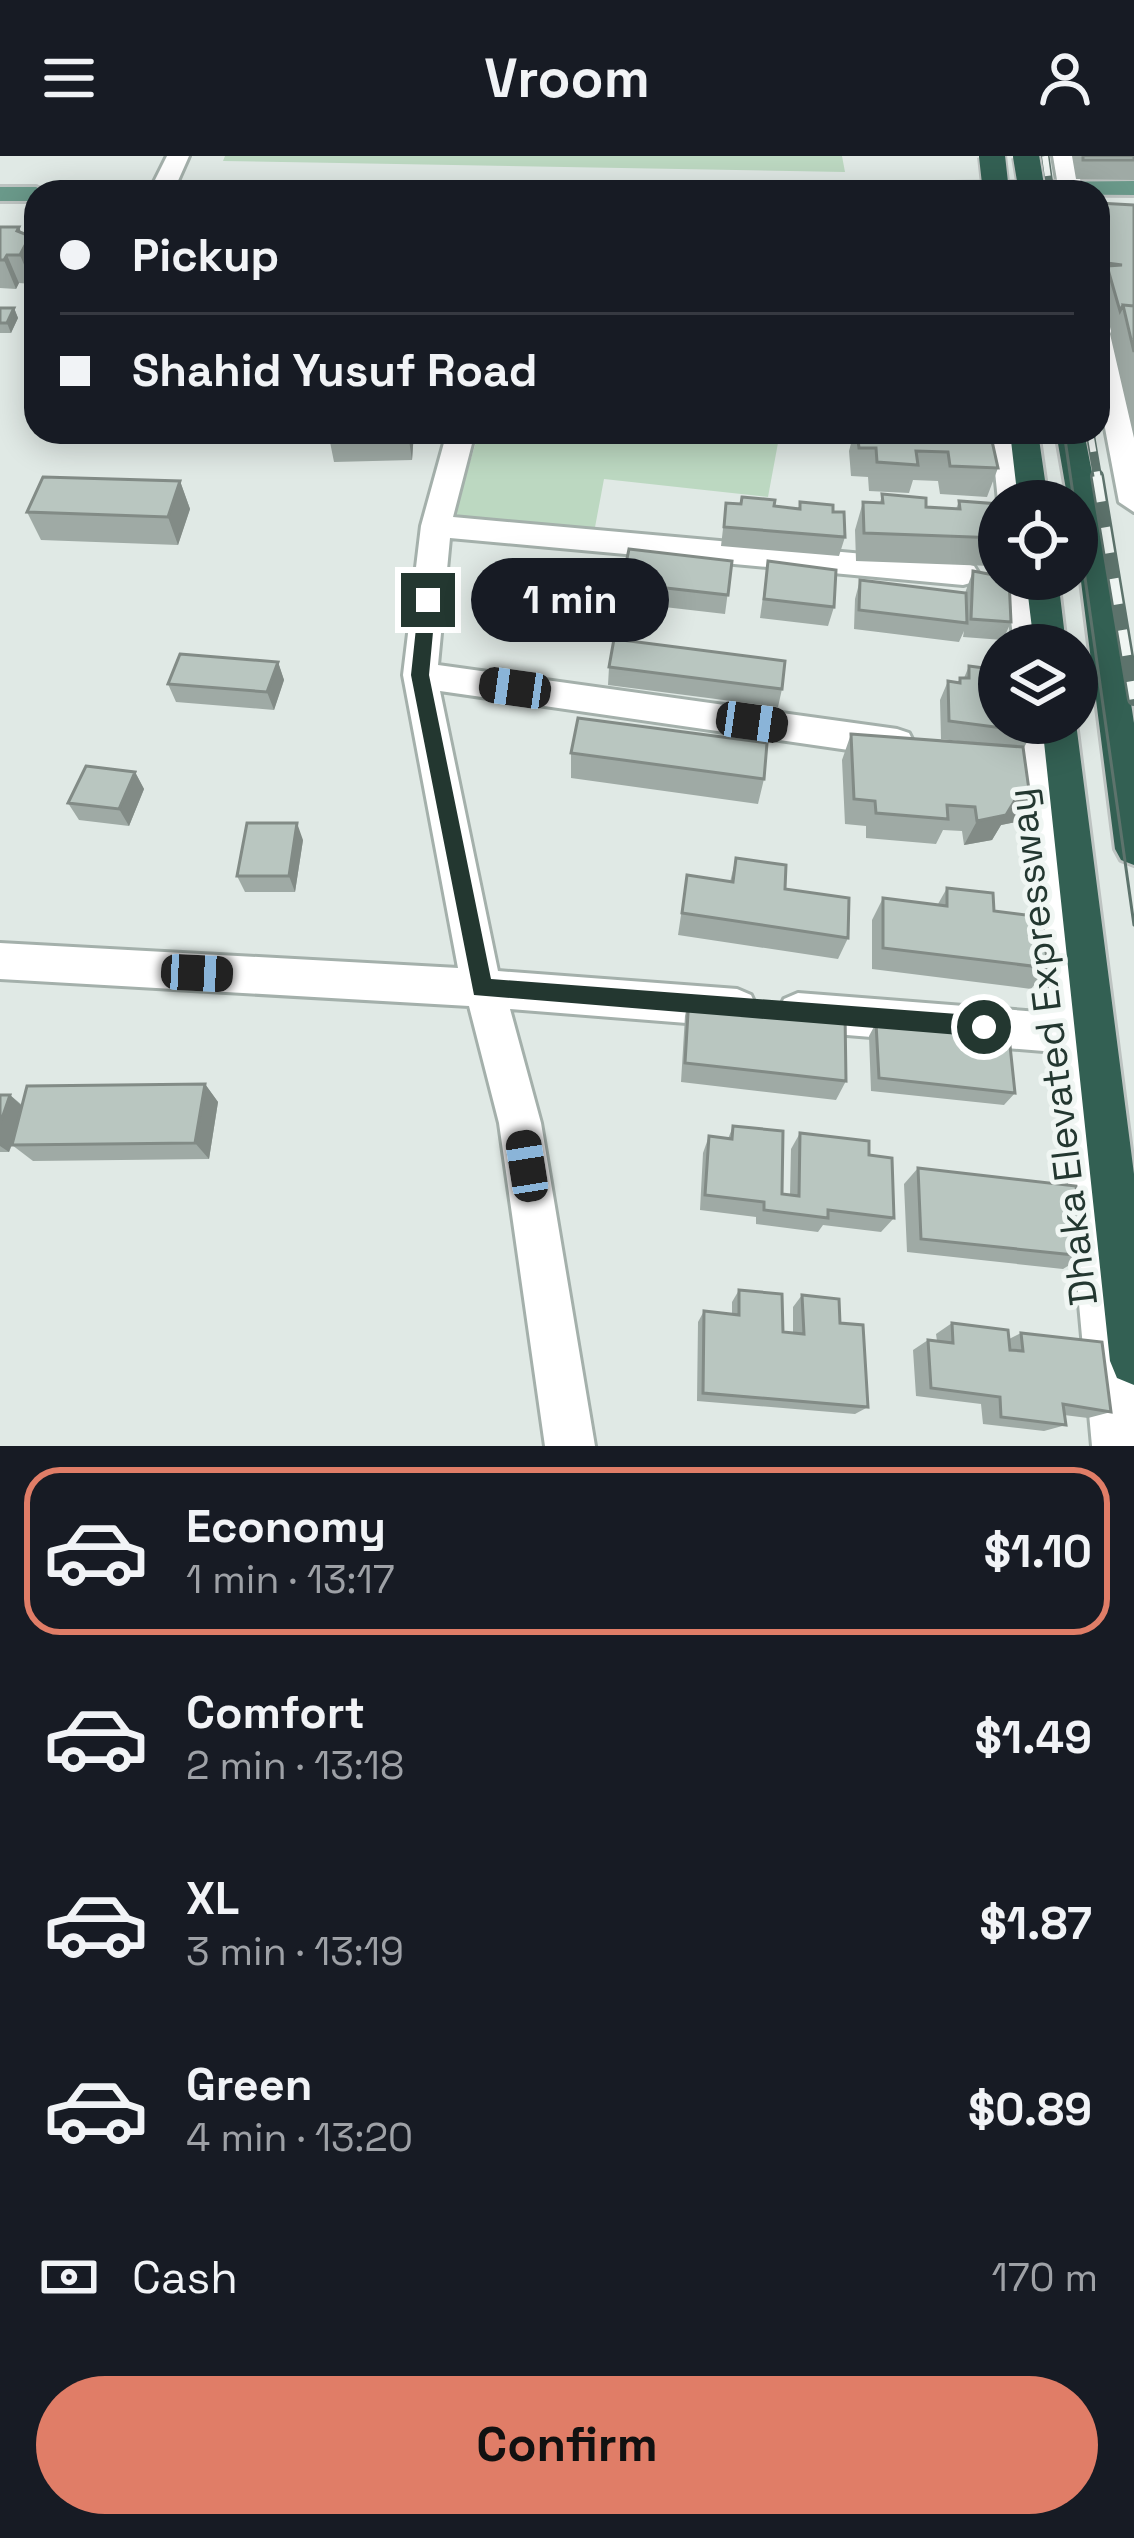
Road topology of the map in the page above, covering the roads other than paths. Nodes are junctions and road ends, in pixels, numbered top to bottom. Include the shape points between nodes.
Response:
1 (1110, 383) edge
2 (457, 444) edge
3 (1006, 444) edge
4 (1026, 444) edge
5 (1072, 444) edge
6 (1011, 480) edge
7 (1030, 480) edge
8 (1134, 502) edge
9 (436, 526) junction
10 (963, 574) dead end
11 (420, 675) junction
12 (1029, 744) edge
13 (1061, 744) edge
14 (942, 749) edge
15 (1134, 849) edge
16 (0, 962) edge
17 (482, 988) junction
18 (1075, 1034) junction
19 (1134, 1361) edge
20 (570, 1446) edge
21 (1118, 1446) edge

1 - 8 street
2 - 9 street
3 - 6 street
4 - 7 highway
5 - 15 highway
9 - 10 street
9 - 11 street
11 - 14 street
11 - 17 street
12 - 18 street via 1025,761
13 - 19 highway, Dhaka Elevated Expressway
16 - 17 street
17 - 18 street
17 - 20 street via 520,1123
18 - 21 street

